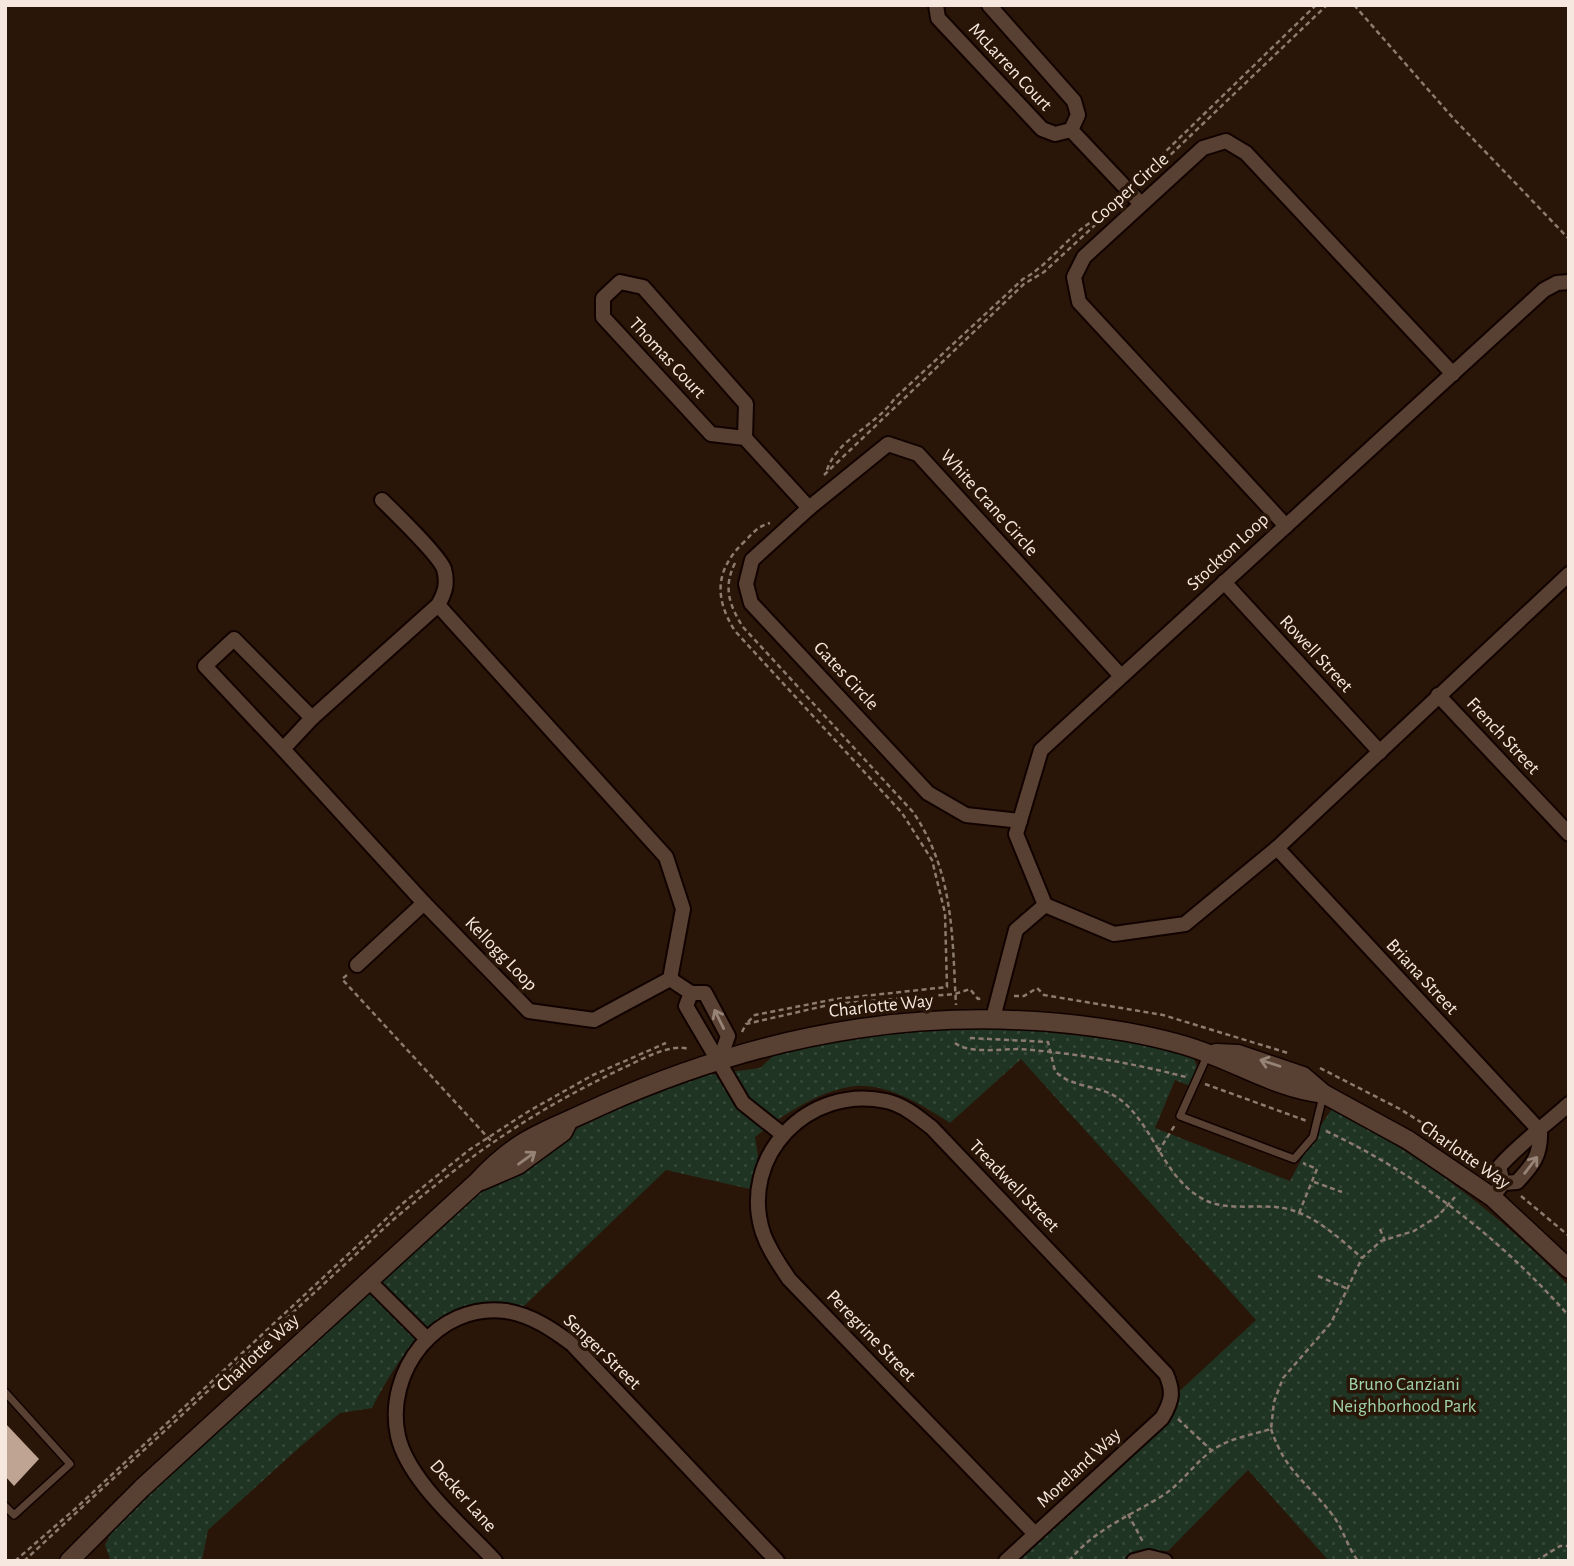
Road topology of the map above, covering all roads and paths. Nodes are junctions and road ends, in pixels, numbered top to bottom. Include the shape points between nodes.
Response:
1 (936, 5) edge
2 (989, 5) edge
3 (1316, 5) edge
4 (1354, 5) edge
5 (1071, 130) junction
6 (1157, 168) dead end
7 (1141, 204) junction
8 (1105, 216) dead end
9 (1569, 239) edge
10 (1569, 282) edge
11 (1454, 374) junction
12 (745, 438) junction
13 (827, 473) dead end
14 (382, 500) dead end
15 (809, 508) junction
16 (774, 523) dead end
17 (1286, 526) junction
18 (1569, 574) edge
19 (1224, 582) junction
20 (438, 605) junction
21 (1121, 676) junction
22 (1438, 695) junction
23 (312, 718) junction
24 (283, 750) junction
25 (1380, 752) junction
26 (1020, 821) junction
27 (1569, 834) edge
28 (1277, 848) junction
29 (424, 903) junction
30 (1045, 905) junction
31 (357, 965) joint
32 (670, 979) junction
33 (947, 987) junction
34 (691, 993) junction
35 (955, 994) dead end
36 (993, 1018) junction
37 (746, 1024) dead end
38 (968, 1038) dead end
39 (666, 1043) dead end
40 (955, 1043) dead end
41 (688, 1049) dead end
42 (1049, 1052) junction
43 (1209, 1053) junction
44 (720, 1059) junction
45 (1196, 1081) junction
46 (1324, 1094) junction
47 (1569, 1104) edge
48 (1180, 1116) junction
49 (569, 1121) junction
50 (1315, 1126) junction
51 (1540, 1131) junction
52 (782, 1134) junction
53 (487, 1137) junction
54 (497, 1147) junction
55 (1158, 1152) junction
56 (1294, 1159) junction
57 (476, 1183) junction
58 (1313, 1183) junction
59 (1497, 1190) junction
60 (1342, 1192) dead end
61 (1455, 1197) dead end
62 (1448, 1205) junction
63 (1299, 1213) junction
64 (1380, 1229) dead end
65 (1385, 1241) junction
66 (1362, 1258) junction
67 (1569, 1269) edge
68 (1318, 1276) dead end
69 (368, 1280) junction
70 (1348, 1289) junction
71 (1569, 1316) edge
72 (427, 1339) junction
73 (5, 1392) edge
74 (1170, 1404) junction
75 (1270, 1429) junction
76 (1211, 1450) junction
77 (5, 1506) edge
78 (1129, 1514) junction
79 (1035, 1534) junction
80 (1569, 1546) edge
81 (1149, 1557) junction
82 (70, 1560) edge
83 (493, 1560) edge
84 (15, 1561) edge
85 (24, 1561) edge
86 (777, 1561) edge
87 (1006, 1561) edge
88 (1069, 1561) edge
89 (1134, 1561) edge
90 (1165, 1561) edge
91 (1358, 1561) edge
92 (1536, 1561) edge

1 - 5 street, McLarren Court via 938,18 1042,128 1055,134
2 - 5 street, McLarren Court via 1074,101 1078,115
3 - 6 path via 1163,154
4 - 9 path via 1453,118
5 - 7 street
7 - 11 street, Cooper Circle via 1203,148 1226,141 1246,153
7 - 17 street, Cooper Circle via 1084,257 1074,277 1079,302
8 - 13 path via 1090,221 1023,279 887,410 832,456
10 - 11 street, Stockton Loop via 1544,290
11 - 17 street, Stockton Loop
12 - 12 street, Thomas Court via 746,404 643,287 620,282 603,298 603,317 711,434
12 - 15 street
14 - 20 street via 443,566 446,584
15 - 21 street, White Crane Circle via 888,444 918,454
15 - 26 street, Gates Circle via 752,560 746,584 751,603 928,793 966,815
16 - 33 path via 760,526 724,569 723,612 735,631 902,813 932,860 945,913
17 - 19 street, Stockton Loop
18 - 22 street
19 - 21 street, Stockton Loop
19 - 25 street, Rowell Street
20 - 23 street
20 - 32 street via 666,857 683,909
21 - 26 street, Stockton Loop via 1041,750
22 - 25 street
22 - 27 street, French Street
23 - 24 street
23 - 24 street, Kellogg Loop via 233,639 205,666
24 - 29 street, Kellogg Loop
25 - 28 street
26 - 30 street, Stockton Loop via 1016,834
28 - 30 street via 1185,925 1114,934
28 - 51 street, Briana Street
29 - 31 street
29 - 32 street, Kellogg Loop via 529,1011 594,1020
30 - 36 street via 1016,930
31 - 53 path via 342,979
32 - 34 street
33 - 35 path
33 - 37 path via 836,999 755,1015
34 - 44 street via 687,1006 702,1037
44 -> 34 street via 728,1036 705,993
36 - 43 street, Charlotte Way via 1129,1033
36 - 44 street, Charlotte Way via 892,1023 795,1038
38 - 42 path via 1048,1042
39 - 53 path via 593,1074
40 - 42 path
41 - 54 path via 681,1046 639,1060 565,1096
42 - 45 path via 1131,1064
42 - 55 path via 1060,1076 1099,1088 1131,1110
43 - 45 lane
43 - 46 street, Charlotte Way via 1263,1080
44 - 49 street, Charlotte Way
44 - 52 street via 743,1103
45 - 48 lane
45 - 50 path
46 - 50 lane
46 - 59 street, Charlotte Way
47 - 51 street
48 - 55 path
48 - 56 lane
49 - 54 street, Charlotte Way
57 -> 49 street, Charlotte Way via 518,1165 563,1132
50 - 56 lane via 1313,1137
50 - 62 path via 1376,1157
51 - 59 street via 1519,1144 1499,1167
59 -> 51 street via 1517,1182 1536,1161
52 - 74 street, Treadwell Street via 806,1114 841,1101 888,1101 909,1110 932,1128 1166,1374 1172,1387
52 - 79 street, Peregrine Street via 770,1149 758,1203 762,1231 772,1254 789,1279
53 - 54 path
53 - 84 path via 402,1204
54 - 57 street, Charlotte Way
54 - 85 path via 393,1220
55 - 63 path via 1190,1190 1209,1202 1280,1207
56 - 58 path via 1317,1169
57 - 69 street, Charlotte Way
58 - 60 path
58 - 63 path
59 - 67 street, Charlotte Way
61 - 62 path
62 - 65 path via 1414,1231
62 - 71 path via 1515,1261
63 - 66 path
64 - 65 path
65 - 66 path
66 - 70 path
68 - 70 path
69 - 72 street
69 - 82 street, Charlotte Way
70 - 75 path via 1331,1323 1283,1378
72 - 83 street, Decker Lane via 409,1360 399,1385 394,1407 398,1436 406,1459 423,1482
72 - 86 street, Senger Street via 439,1328 480,1313 504,1311 548,1326 572,1344
73 - 77 lane via 70,1464 14,1515
74 - 76 path
74 - 79 street, Moreland Way via 1163,1418
75 - 76 path
75 - 91 path via 1279,1454 1333,1515
76 - 78 path via 1178,1485
78 - 81 path
78 - 88 path via 1084,1542
79 - 87 street, Moreland Way
80 - 92 path via 1560,1546
81 - 89 street
81 - 90 street

